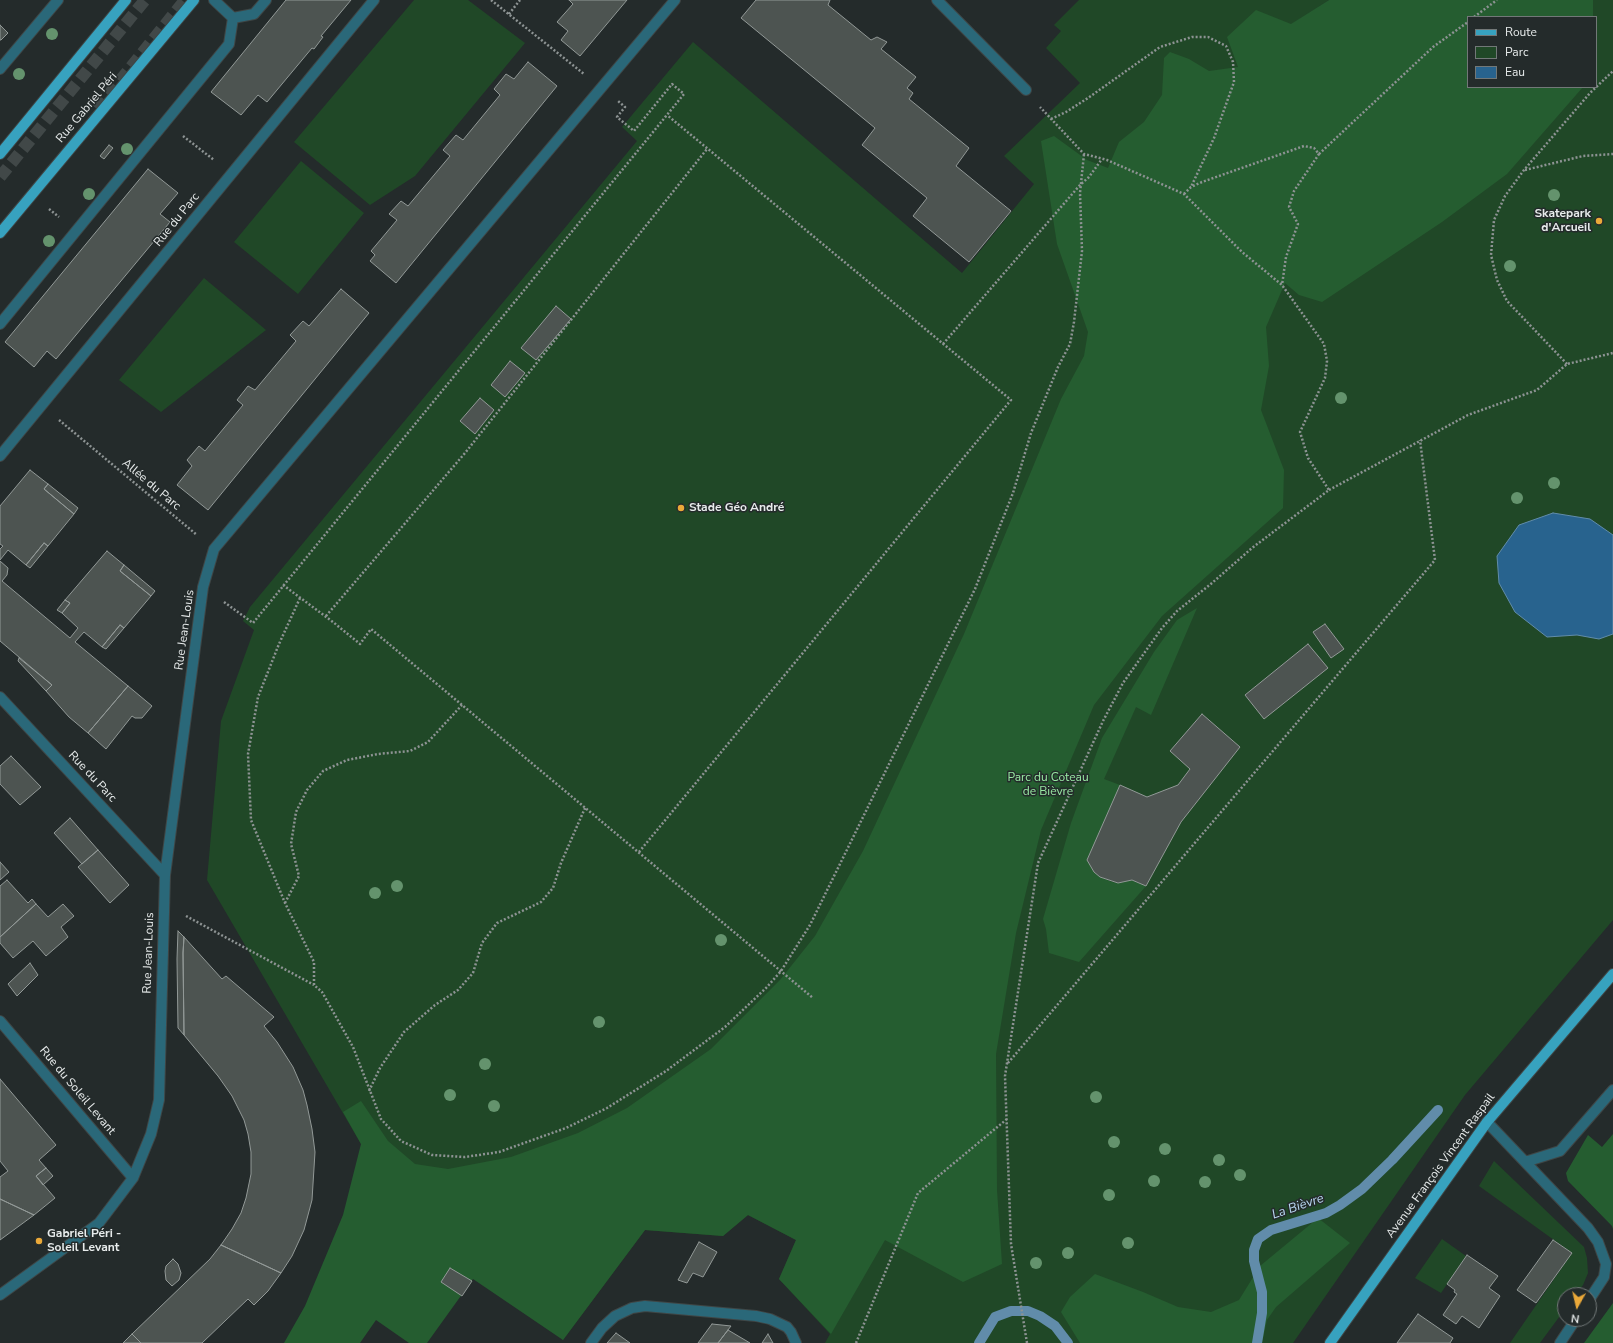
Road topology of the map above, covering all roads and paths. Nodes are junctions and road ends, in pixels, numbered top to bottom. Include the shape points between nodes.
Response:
1 (58, 0) edge
2 (126, 0) edge
3 (194, 0) edge
4 (214, 0) edge
5 (266, 0) edge
6 (374, 0) edge
7 (491, 0) edge
8 (520, 0) edge
9 (675, 0) edge
10 (937, 0) edge
11 (1497, 0) edge
12 (508, 14) junction
13 (1475, 16) edge
14 (233, 18) junction
15 (1467, 23) edge
16 (0, 69) edge
17 (1613, 71) edge
18 (588, 77) dead end
19 (1597, 86) edge
20 (1595, 88) edge
21 (1026, 90) joint
22 (615, 98) dead end
23 (667, 115) junction
24 (1051, 119) junction
25 (166, 122) junction
26 (708, 149) junction
27 (0, 154) edge
28 (1084, 154) junction
29 (1319, 154) junction
30 (1613, 154) edge
31 (1102, 159) junction
32 (1524, 170) junction
33 (231, 174) junction
34 (1080, 185) junction
35 (1191, 187) junction
36 (1184, 194) junction
37 (0, 233) edge
38 (1282, 285) junction
39 (0, 324) edge
40 (943, 344) junction
41 (1613, 354) edge
42 (1567, 364) junction
43 (76, 434) dead end
44 (1420, 440) junction
45 (0, 456) edge
46 (1329, 490) junction
47 (214, 549) junction
48 (283, 585) junction
49 (203, 587) junction
50 (300, 598) junction
51 (326, 616) junction
52 (0, 697) edge
53 (462, 705) junction
54 (585, 808) junction
55 (639, 852) junction
56 (165, 875) junction
57 (285, 903) junction
58 (164, 904) junction
59 (781, 971) junction
60 (1613, 974) edge
61 (314, 985) junction
62 (813, 998) dead end
63 (0, 1021) edge
64 (1008, 1064) junction
65 (1613, 1090) edge
66 (369, 1091) junction
67 (1007, 1118) junction
68 (1487, 1122) junction
69 (1525, 1162) junction
70 (133, 1178) junction
71 (1597, 1288) edge
72 (0, 1295) edge
73 (1571, 1327) edge
74 (795, 1341) edge
75 (591, 1343) edge
76 (856, 1343) edge
77 (1027, 1343) edge
78 (1330, 1343) edge
79 (1560, 1343) edge

1 - 16 street
2 - 27 main road
3 - 37 main road, Rue Gabriel Péri
4 - 14 street
5 - 14 street via 254,14
6 - 33 street, Rue du Parc
7 - 12 path
8 - 12 path
9 - 47 street
10 - 21 street
11 - 13 path
12 - 18 path
14 - 25 street via 229,44
15 - 29 path via 1433,47
17 - 19 path
20 - 32 path
21 - 24 path
22 - 23 path via 625,107 617,117 634,131 672,84 684,94
23 - 26 path
23 - 48 path
24 - 28 path
24 - 35 path via 1088,98 1160,47 1192,37 1208,37 1226,46 1233,62 1234,82 1214,138
25 - 33 path
25 - 39 street
26 - 40 path
26 - 51 path via 465,453
28 - 31 path
28 - 34 path
29 - 35 path via 1314,148 1304,146
29 - 38 path via 1294,191 1289,207 1298,224 1286,257
30 - 32 path via 1583,156
31 - 34 path
31 - 36 path
32 - 42 path via 1505,196 1494,220 1491,255 1497,280 1507,301
33 - 45 street, Rue du Parc
34 - 40 path
34 - 59 path via 1082,251 1070,344 1031,433 1013,492 975,589 810,925
35 - 36 path
36 - 38 path via 1242,252
38 - 46 path via 1324,344 1327,361 1325,378 1300,432 1308,458
40 - 55 path via 1011,400
41 - 42 path
42 - 44 path via 1537,390 1468,415
43 - 47 path, Allée du Parc
44 - 46 path
44 - 64 path via 1434,560
46 - 64 path via 1252,548 1177,611 1123,683 1038,863
47 - 49 street, Rue Jean-Louis
48 - 49 path via 253,623
48 - 50 path
49 - 56 street, Rue Jean-Louis
50 - 51 path
50 - 57 path via 278,644 258,697 248,754 252,820
51 - 53 path via 360,644 371,629
52 - 56 street, Rue du Parc
53 - 54 path
53 - 57 path via 428,742 410,751 346,760 323,771 307,790 296,812 291,844 299,876
54 - 55 path
54 - 66 path via 553,888 541,902 497,923 482,943 473,973 458,990 435,1005 404,1032 380,1068
55 - 59 path
56 - 58 street, Rue Jean-Louis
57 - 61 path via 314,962
58 - 61 path
58 - 70 street, Rue Jean-Louis via 159,1100 151,1134
59 - 62 path
59 - 66 path via 725,1027 666,1071 607,1108 566,1128 499,1152 465,1157 432,1155 402,1141 381,1119
60 - 68 main road, Avenue François Vincent Raspail
61 - 66 path via 322,992 353,1047
63 - 70 street, Rue du Soleil Levant
64 - 67 path
65 - 69 street via 1560,1151
67 - 76 path via 918,1193
67 - 77 path via 1011,1244
68 - 69 street
68 - 78 main road, Avenue François Vincent Raspail
69 - 71 street via 1588,1228 1598,1242 1606,1264 1604,1277
70 - 72 street, Rue Jean-Louis via 99,1223
73 - 79 street
74 - 75 street via 787,1327 763,1317 645,1306 632,1308 615,1316

